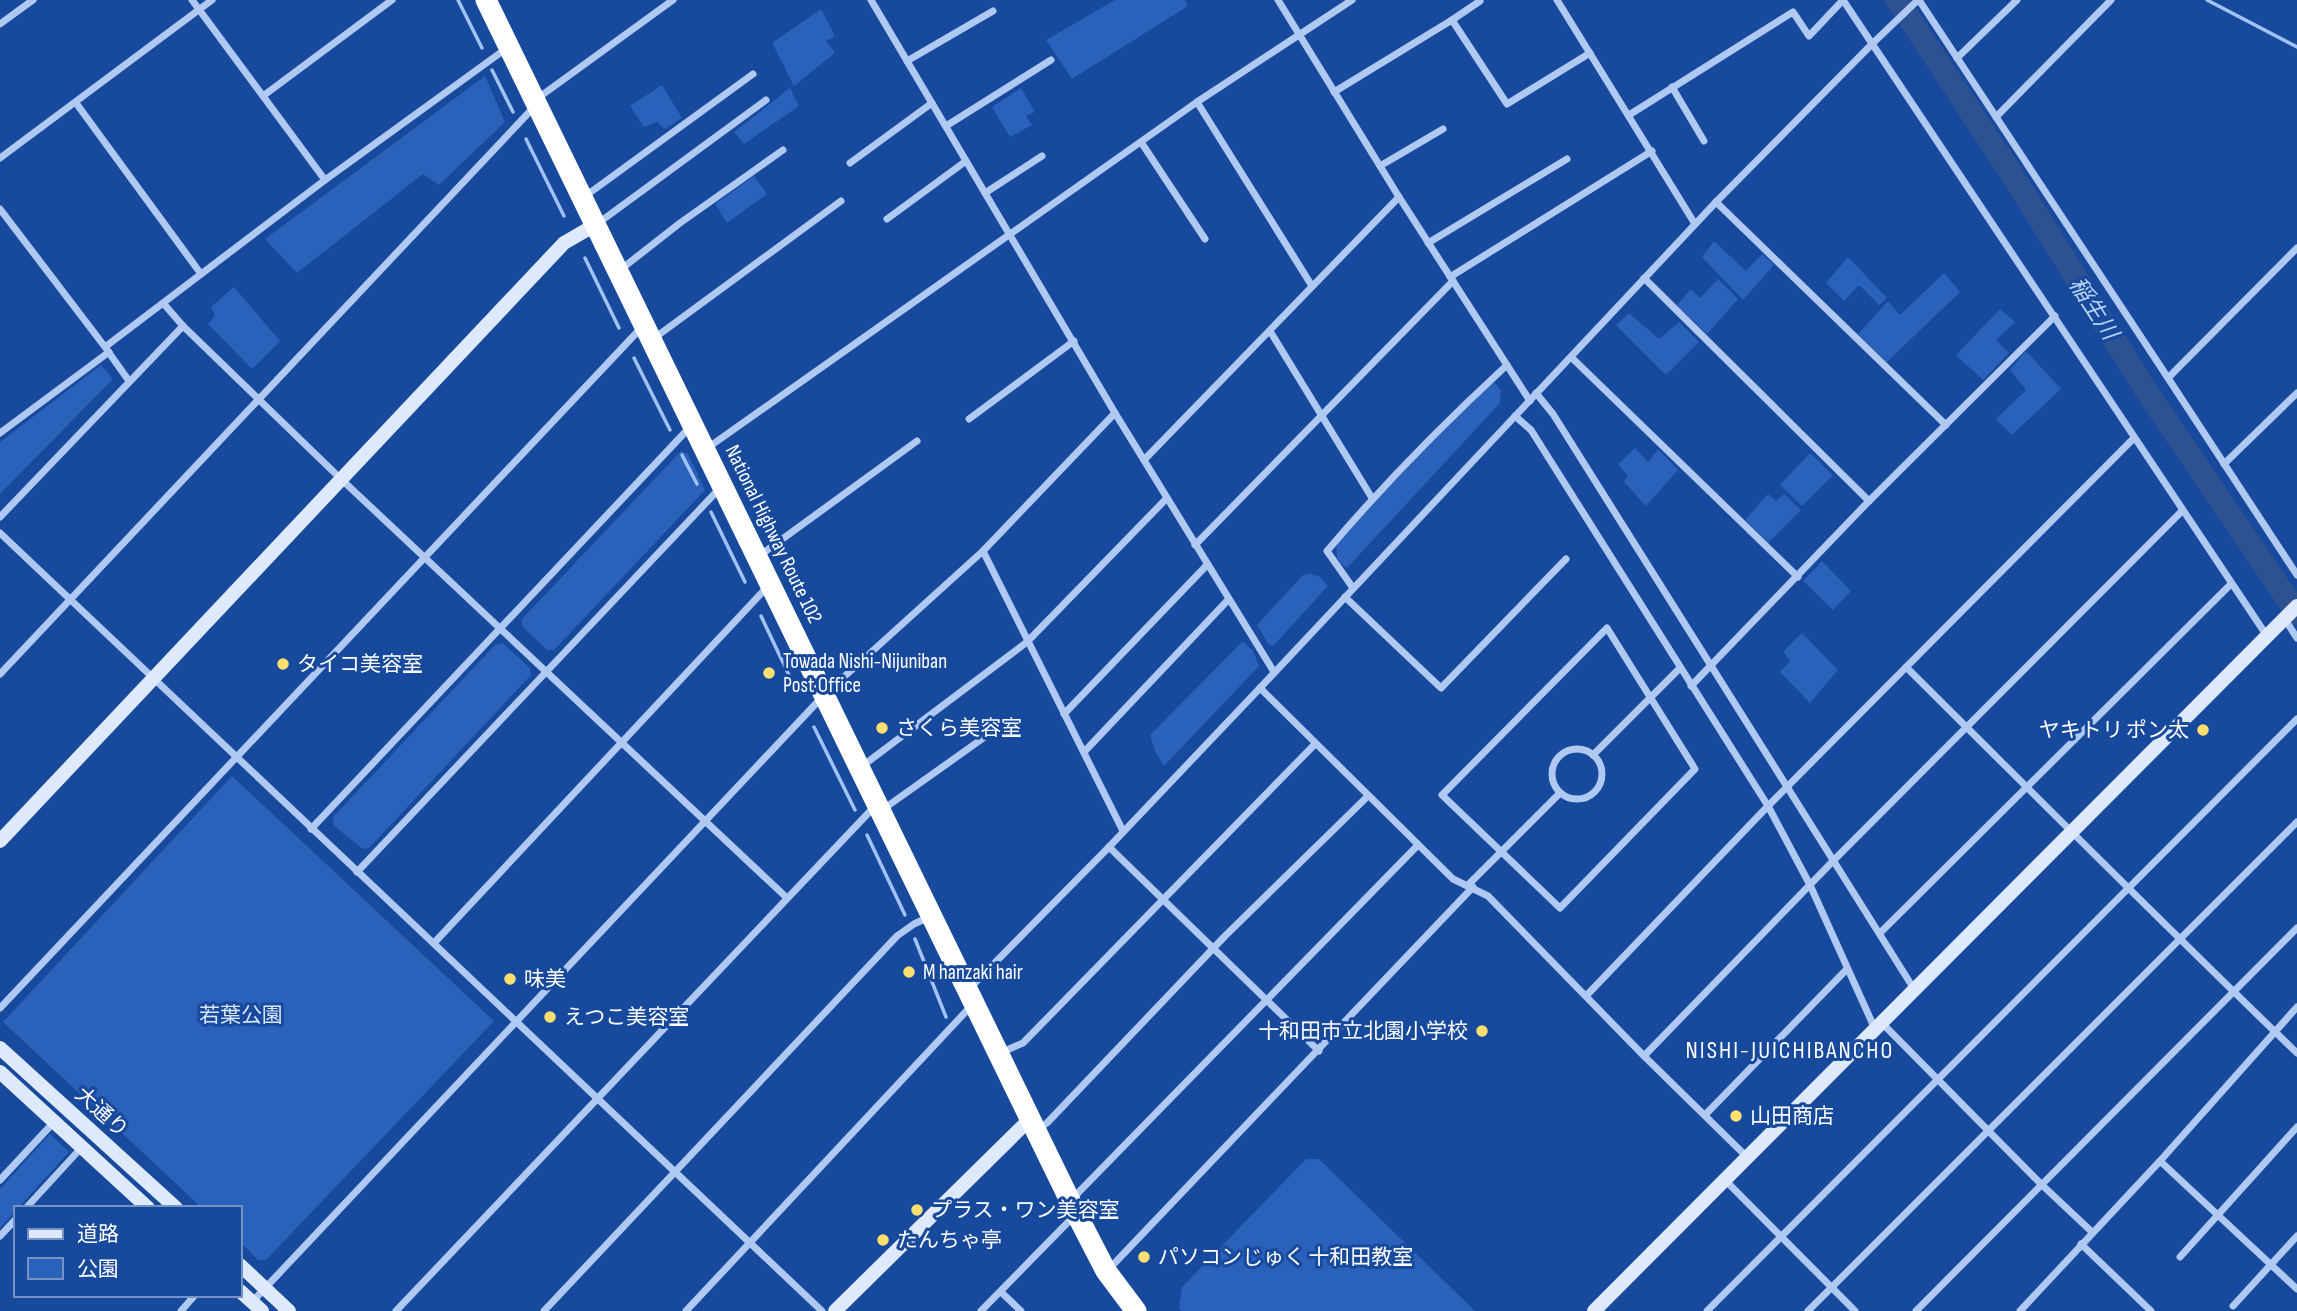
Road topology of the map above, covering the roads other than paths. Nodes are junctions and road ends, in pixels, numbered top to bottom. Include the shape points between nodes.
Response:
1 (33, 0) edge
2 (192, 0) edge
3 (212, 0) edge
4 (392, 0) edge
5 (486, 0) edge
6 (673, 0) edge
7 (871, 0) edge
8 (1278, 0) edge
9 (1352, 0) edge
10 (1557, 0) edge
11 (1843, 0) edge
12 (1919, 0) edge
13 (2017, 0) edge
14 (2111, 0) edge
15 (1480, 1) edge
16 (199, 10) junction
17 (993, 11) dead end
18 (1451, 20) junction
19 (0, 24) edge
20 (1299, 33) junction
21 (1873, 43) junction
22 (509, 47) junction
23 (1590, 53) junction
24 (1957, 58) junction
25 (1051, 60) dead end
26 (907, 61) junction
27 (753, 74) dead end
28 (1672, 87) junction
29 (1334, 92) junction
30 (263, 96) junction
31 (766, 100) dead end
32 (535, 102) junction
33 (1197, 102) junction
34 (76, 103) junction
35 (932, 103) junction
36 (1629, 115) junction
37 (1996, 117) junction
38 (946, 126) junction
39 (1443, 129) dead end
40 (1704, 141) dead end
41 (1141, 142) junction
42 (783, 150) dead end
43 (1652, 151) junction
44 (1042, 156) dead end
45 (0, 158) edge
46 (1567, 159) dead end
47 (965, 161) junction
48 (850, 163) dead end
49 (1380, 166) junction
50 (324, 180) junction
51 (985, 193) junction
52 (1399, 197) junction
53 (582, 199) junction
54 (841, 201) dead end
55 (1716, 202) junction
56 (0, 209) edge
57 (887, 219) dead end
58 (1695, 224) junction
59 (595, 225) junction
60 (1010, 235) junction
61 (1205, 239) dead end
62 (1428, 243) junction
63 (2297, 248) edge
64 (618, 272) junction
65 (201, 274) junction
66 (1644, 278) junction
67 (1452, 279) junction
68 (1312, 286) junction
69 (164, 304) junction
70 (2055, 316) junction
71 (183, 326) junction
72 (1270, 331) junction
73 (648, 333) junction
74 (1074, 341) junction
75 (107, 349) junction
76 (1570, 357) junction
77 (1507, 365) junction
78 (2168, 378) junction
79 (130, 381) junction
80 (1536, 393) junction
81 (2297, 393) edge
82 (258, 399) junction
83 (1530, 401) junction
84 (1115, 413) junction
85 (1322, 415) junction
86 (1515, 416) junction
87 (969, 419) dead end
88 (693, 424) junction
89 (1946, 425) junction
90 (0, 433) edge
91 (2134, 438) junction
92 (917, 441) dead end
93 (705, 449) junction
94 (1144, 460) junction
95 (2224, 464) junction
96 (341, 479) junction
97 (723, 485) junction
98 (1167, 498) junction
99 (1372, 498) junction
100 (1869, 501) junction
101 (2182, 511) junction
102 (0, 517) edge
103 (0, 533) edge
104 (1195, 545) junction
105 (984, 551) junction
106 (425, 556) junction
107 (758, 557) junction
108 (1566, 559) dead end
109 (1207, 565) junction
110 (2297, 575) edge
111 (1797, 577) junction
112 (771, 583) junction
113 (2231, 584) junction
114 (1353, 588) junction
115 (1345, 597) junction
116 (70, 600) junction
117 (1228, 600) junction
118 (2290, 613) edge
119 (500, 629) junction
120 (2267, 636) junction
121 (2297, 638) edge
122 (1027, 642) junction
123 (1711, 666) junction
124 (1906, 667) junction
125 (1680, 668) junction
126 (545, 670) junction
127 (1274, 672) junction
128 (0, 674) edge
129 (152, 679) junction
130 (1691, 686) junction
131 (1260, 688) junction
132 (825, 694) junction
133 (1652, 698) junction
134 (1064, 714) junction
135 (1010, 719) dead end
136 (2297, 719) edge
137 (1967, 727) junction
138 (622, 743) junction
139 (1315, 744) junction
140 (1084, 752) junction
141 (1593, 755) junction
142 (236, 758) junction
143 (861, 766) junction
144 (1788, 787) junction
145 (2027, 787) junction
146 (1560, 793) junction
147 (1368, 796) junction
148 (1768, 806) junction
149 (880, 807) junction
150 (705, 820) junction
151 (2297, 822) edge
152 (311, 828) junction
153 (2072, 830) junction
154 (1123, 831) junction
155 (0, 841) edge
156 (1418, 845) junction
157 (1110, 847) junction
158 (1501, 851) junction
159 (1833, 861) junction
160 (356, 872) junction
161 (1810, 885) junction
162 (1471, 886) junction
163 (2128, 887) junction
164 (786, 897) junction
165 (1162, 900) junction
166 (932, 915) junction
167 (2297, 928) edge
168 (1880, 933) junction
169 (2178, 939) junction
170 (433, 943) junction
171 (1214, 949) junction
172 (1847, 970) junction
173 (1914, 989) junction
174 (2233, 992) junction
175 (971, 996) junction
176 (1586, 996) junction
177 (1267, 1000) junction
178 (2297, 1007) edge
179 (0, 1008) edge
180 (516, 1021) junction
181 (1878, 1026) junction
182 (2274, 1031) junction
183 (0, 1048) edge
184 (1319, 1051) junction
185 (2297, 1053) edge
186 (999, 1054) junction
187 (1644, 1056) junction
188 (0, 1072) edge
189 (1938, 1080) junction
190 (598, 1098) junction
191 (1705, 1115) junction
192 (54, 1121) junction
193 (1033, 1125) junction
194 (2297, 1127) edge
195 (1988, 1129) junction
196 (82, 1147) junction
197 (1747, 1157) junction
198 (2160, 1161) junction
199 (675, 1171) junction
200 (0, 1180) edge
201 (1725, 1180) junction
202 (2041, 1184) junction
203 (28, 1206) edge
204 (146, 1206) edge
205 (174, 1206) edge
206 (1074, 1206) junction
207 (2219, 1214) junction
208 (14, 1221) edge
209 (2092, 1232) junction
210 (0, 1236) edge
211 (2297, 1236) edge
212 (1781, 1237) junction
213 (751, 1242) junction
214 (2081, 1244) junction
215 (2180, 1257) dead end
216 (2272, 1264) junction
217 (242, 1267) edge
218 (1107, 1271) junction
219 (1831, 1288) junction
220 (265, 1289) junction
221 (2297, 1289) edge
222 (1000, 1292) junction
223 (242, 1293) edge
224 (193, 1297) edge
225 (2233, 1306) dead end
226 (257, 1307) edge
227 (181, 1311) edge
228 (289, 1311) edge
229 (396, 1311) edge
230 (544, 1311) edge
231 (686, 1311) edge
232 (822, 1311) edge
233 (835, 1311) edge
234 (981, 1311) edge
235 (1020, 1311) edge
236 (1136, 1311) edge
237 (1594, 1311) edge
238 (1707, 1311) edge
239 (1808, 1311) edge
240 (1855, 1311) edge
241 (1916, 1311) edge
242 (2020, 1311) edge
243 (2151, 1311) edge

1 - 19 street
2 - 16 street
3 - 16 street
4 - 30 street
5 - 22 highway, National Highway Route 102
6 - 32 street
7 - 26 street
8 - 20 street
9 - 20 street
10 - 23 street
11 - 21 street
11 - 28 street via 1809,36 1793,12
12 - 21 street
12 - 24 street
13 - 24 street
14 - 37 street
15 - 18 street
16 - 30 street
16 - 34 street
17 - 26 street
18 - 23 street via 1507,104
18 - 29 street
20 - 29 street
20 - 33 street
21 - 55 street
21 - 70 street
22 - 32 highway, National Highway Route 102
22 - 50 street
23 - 36 street
24 - 37 street
25 - 38 street
26 - 35 street
27 - 53 street
28 - 36 street
28 - 40 street
29 - 49 street
30 - 50 street
31 - 59 street
32 - 53 highway, National Highway Route 102
32 - 82 street
33 - 41 street
33 - 68 street
34 - 45 street
34 - 65 street
35 - 38 street
35 - 48 street
36 - 43 street
37 - 78 street
38 - 47 street
39 - 49 street
41 - 60 street
41 - 61 street
42 - 64 street
43 - 58 street
43 - 67 street
44 - 51 street
46 - 62 street
47 - 51 street
47 - 57 street
49 - 52 street
50 - 65 street
51 - 60 street
52 - 62 street
52 - 68 street
53 - 59 highway, National Highway Route 102
54 - 73 street
55 - 58 street
55 - 89 street
56 - 75 street
58 - 66 street
59 - 64 highway, National Highway Route 102
59 - 96 street via 564,243
60 - 74 street
60 - 93 street
62 - 67 street
63 - 78 street
64 - 73 highway, National Highway Route 102
65 - 69 street
66 - 76 street
66 - 100 street
67 - 77 street
67 - 85 street
68 - 72 street
69 - 71 street
69 - 75 street
70 - 89 street
70 - 91 street
71 - 79 street
71 - 82 street
72 - 85 street
72 - 94 street
73 - 88 highway, National Highway Route 102
73 - 106 street
74 - 84 street
74 - 87 street
75 - 79 street
75 - 90 street
76 - 80 street
76 - 111 street
77 - 83 street
77 - 99 street
78 - 95 street
79 - 102 street
80 - 83 street
80 - 123 street
81 - 95 street
82 - 96 street
82 - 116 street
83 - 86 street
84 - 94 street
84 - 105 street
85 - 99 street
85 - 104 street
86 - 114 street
86 - 125 street via 1531,430
88 - 93 highway, National Highway Route 102
88 - 119 street
89 - 100 street
91 - 101 street
91 - 124 street
92 - 107 street
93 - 97 highway, National Highway Route 102
94 - 98 street
95 - 110 street
96 - 106 street
96 - 129 street
97 - 107 highway, National Highway Route 102
97 - 126 street
98 - 104 street
98 - 122 street
99 - 114 street via 1326,551
100 - 111 street
101 - 113 street
101 - 137 street
103 - 116 street
104 - 109 street
105 - 122 street
105 - 132 street
106 - 119 street
106 - 142 street
107 - 112 highway, National Highway Route 102
108 - 115 street via 1441,688
109 - 117 street
109 - 134 street
111 - 123 street
112 - 132 highway, National Highway Route 102
112 - 138 street
113 - 120 street
113 - 145 street
114 - 115 street
115 - 127 street
116 - 128 street
116 - 129 street
117 - 127 street
117 - 140 street
118 - 120 street
118 - 121 street
119 - 126 street
119 - 152 street
120 - 153 street
122 - 134 street
122 - 143 street
123 - 130 street
123 - 144 street
124 - 137 street
124 - 144 street
125 - 130 street
125 - 133 street
126 - 138 street
126 - 160 street
127 - 131 street
129 - 142 street
129 - 155 street
130 - 148 street
131 - 139 street
131 - 154 street
132 - 143 highway, National Highway Route 102
132 - 150 street
133 - 141 street
133 - 158 street via 1695,768 1560,908
133 - 158 street via 1607,628 1442,794
134 - 140 street
135 - 149 street
136 - 163 street
137 - 145 street
137 - 159 street
138 - 150 street
138 - 170 street
139 - 147 street
139 - 165 street
140 - 154 street
141 - 146 street via 1601,779 1592,793 1576,799
141 - 146 street via 1571,750 1558,758 1552,780
142 - 152 street
142 - 179 street
143 - 149 highway, National Highway Route 102
144 - 148 street
144 - 159 street
145 - 153 street
145 - 168 street
146 - 158 street
147 - 156 street
147 - 171 street
148 - 161 street
148 - 176 street
149 - 164 street
149 - 166 highway, National Highway Route 102
150 - 164 street
150 - 180 street
151 - 169 street
152 - 160 street
153 - 163 street
153 - 173 street
154 - 157 street
156 - 162 street via 1453,879
156 - 177 street
157 - 165 street
157 - 175 street
158 - 162 street
159 - 161 street
159 - 168 street
160 - 170 street
161 - 172 street
161 - 187 street
162 - 176 street via 1488,896
162 - 184 street
163 - 169 street
163 - 189 street
164 - 190 street
165 - 171 street
165 - 186 street via 1023,1042
166 - 175 highway, National Highway Route 102
166 - 199 street via 897,936
167 - 174 street
168 - 173 street
169 - 174 street
169 - 195 street
170 - 180 street
171 - 177 street
171 - 193 street via 1047,1123
172 - 181 street
172 - 191 street
173 - 181 street
174 - 182 street
174 - 202 street
175 - 186 highway, National Highway Route 102
175 - 213 street
176 - 187 street
177 - 184 street
177 - 206 street
178 - 182 street
180 - 190 street
180 - 220 street
181 - 189 street
181 - 197 street
182 - 185 street
182 - 198 street
183 - 205 street, 大通り
184 - 218 street
186 - 193 highway, National Highway Route 102
187 - 191 street
188 - 192 street, 大通り
189 - 195 street
189 - 212 street
190 - 199 street
190 - 229 street
191 - 197 street
192 - 196 street, 大通り
192 - 200 street
193 - 206 highway, National Highway Route 102
193 - 233 street
194 - 207 street
195 - 202 street
195 - 219 street
196 - 203 street
196 - 204 street, 大通り
197 - 201 street
198 - 207 street
198 - 209 street
199 - 213 street
199 - 230 street
201 - 212 street
201 - 237 street
202 - 209 street
202 - 241 street
206 - 218 highway, National Highway Route 102
206 - 222 street
207 - 215 street
207 - 216 street
208 - 210 street
209 - 214 street
211 - 216 street
212 - 219 street
212 - 238 street
213 - 231 street
213 - 232 street
214 - 242 street
214 - 243 street
216 - 221 street
216 - 225 street
217 - 220 street
218 - 236 highway, National Highway Route 102
219 - 239 street
219 - 240 street
220 - 226 street
220 - 228 street
222 - 234 street
222 - 235 street
223 - 226 street
224 - 227 street

